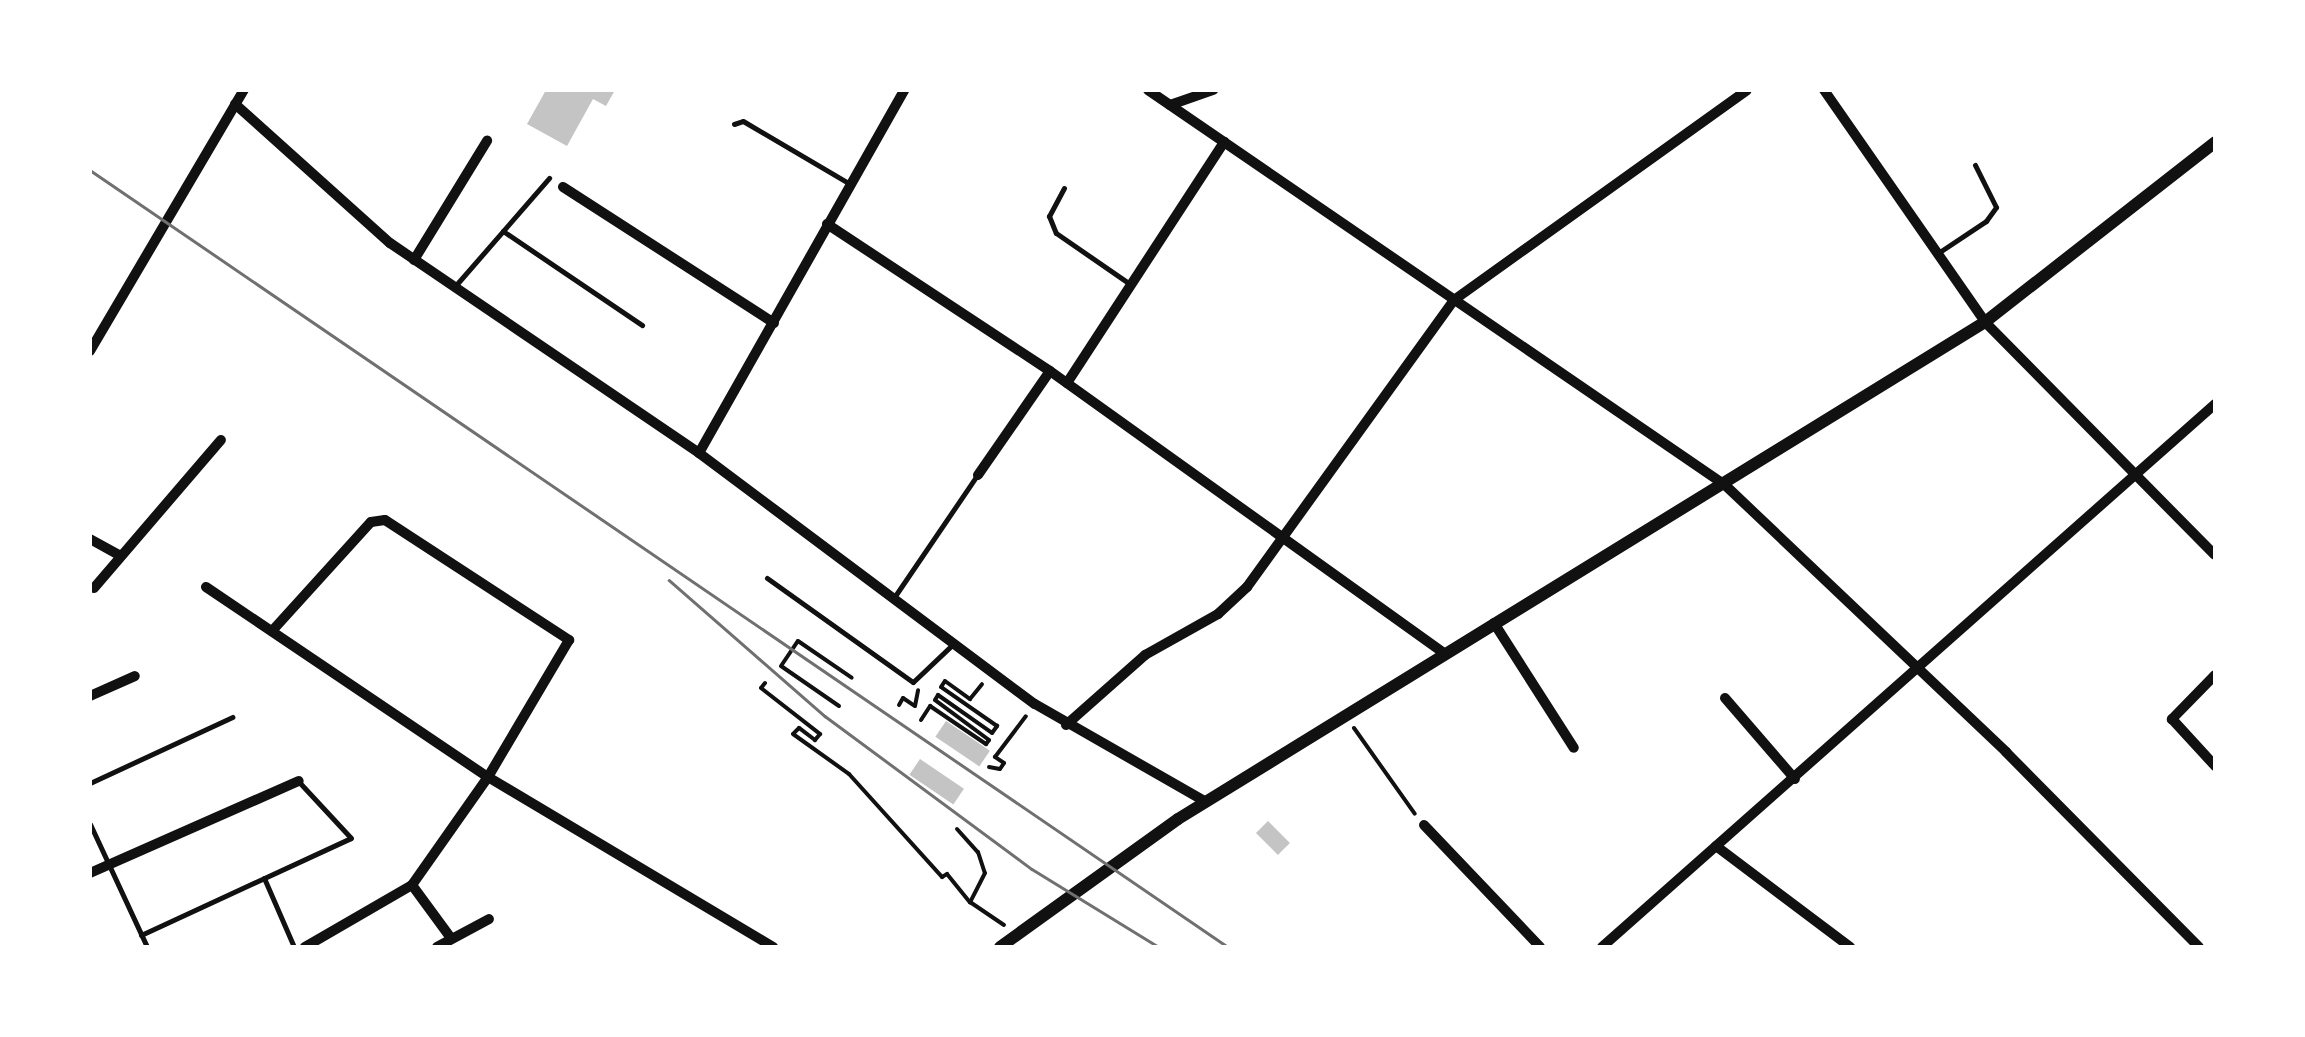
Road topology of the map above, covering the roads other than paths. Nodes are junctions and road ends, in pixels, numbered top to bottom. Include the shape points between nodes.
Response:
1 (244, 90) edge
2 (904, 90) edge
3 (1148, 90) edge
4 (1213, 90) edge
5 (1747, 90) edge
6 (1824, 90) edge
7 (235, 104) junction
8 (1170, 105) junction
9 (734, 124) dead end
10 (487, 141) dead end
11 (1224, 142) junction
12 (2215, 142) edge
13 (1975, 164) dead end
14 (550, 178) dead end
15 (850, 184) junction
16 (563, 187) dead end
17 (1064, 188) dead end
18 (827, 224) junction
19 (503, 231) junction
20 (1936, 255) junction
21 (414, 260) junction
22 (1130, 284) junction
23 (454, 287) junction
24 (1454, 300) junction
25 (1985, 322) junction
26 (774, 323) junction
27 (642, 324) dead end
28 (90, 351) edge
29 (1050, 371) junction
30 (1067, 383) junction
31 (2215, 404) edge
32 (220, 440) dead end
33 (699, 453) junction
34 (978, 475) joint
35 (2134, 478) junction
36 (1725, 486) junction
37 (1286, 538) junction
38 (90, 539) edge
39 (2215, 555) edge
40 (121, 556) junction
41 (767, 578) dead end
42 (206, 587) dead end
43 (94, 588) dead end
44 (892, 600) junction
45 (1494, 623) junction
46 (272, 631) junction
47 (952, 645) junction
48 (1444, 654) junction
49 (1917, 671) junction
50 (2215, 675) edge
51 (136, 676) dead end
52 (90, 696) edge
53 (1724, 698) dead end
54 (232, 718) dead end
55 (1066, 724) junction
56 (1574, 748) dead end
57 (2215, 766) edge
58 (488, 777) junction
59 (1795, 779) junction
60 (299, 781) joint
61 (90, 783) edge
62 (1206, 802) junction
63 (90, 824) edge
64 (1424, 825) road end
65 (1716, 846) junction
66 (109, 865) junction
67 (90, 873) edge
68 (264, 878) junction
69 (412, 884) junction
70 (488, 919) dead end
71 (142, 936) junction
72 (451, 938) junction
73 (146, 947) edge
74 (294, 947) edge
75 (305, 947) edge
76 (437, 947) edge
77 (773, 947) edge
78 (1000, 947) edge
79 (1540, 947) edge
80 (1602, 947) edge
81 (1850, 947) edge
82 (2200, 947) edge

1 - 7 street
2 - 15 street
3 - 8 street
4 - 8 street
5 - 24 street
6 - 20 street
7 - 21 street
7 - 28 street
8 - 11 street
9 - 15 lane via 743,121
10 - 21 street
11 - 22 street
11 - 24 street
12 - 25 street
13 - 20 lane via 1996,207 1986,222
14 - 19 lane
15 - 18 street
16 - 26 street
17 - 22 lane via 1049,216 1056,233
18 - 26 street
18 - 29 street
19 - 23 lane
19 - 27 lane
20 - 25 street
21 - 23 street
22 - 30 street
23 - 33 street
24 - 36 street
24 - 37 street
25 - 35 street
25 - 36 street
26 - 33 street
29 - 30 street
29 - 34 street
30 - 37 street
31 - 35 street
32 - 40 street
33 - 44 street
34 - 44 lane
35 - 39 street
35 - 49 street
36 - 45 street
36 - 49 street
37 - 48 street
37 - 55 street via 1218,614 1145,655
38 - 40 street
40 - 43 street
41 - 47 lane via 913,682
42 - 46 street
44 - 47 street
45 - 48 street
45 - 56 street
46 - 58 street
46 - 58 street via 372,522 385,520 569,640
47 - 55 street
48 - 62 street
49 - 59 street
49 - 82 street
50 - 57 street via 2172,719
51 - 52 street
53 - 59 street
54 - 61 lane
55 - 62 street
58 - 69 street
58 - 77 street
59 - 65 street
60 - 66 street
60 - 68 lane via 351,838
62 - 78 street
63 - 66 lane
64 - 79 street
65 - 80 street
65 - 81 street
66 - 67 street
66 - 71 lane
68 - 71 lane
68 - 74 lane
69 - 72 street
69 - 75 street
70 - 72 street
71 - 73 lane
72 - 76 street

